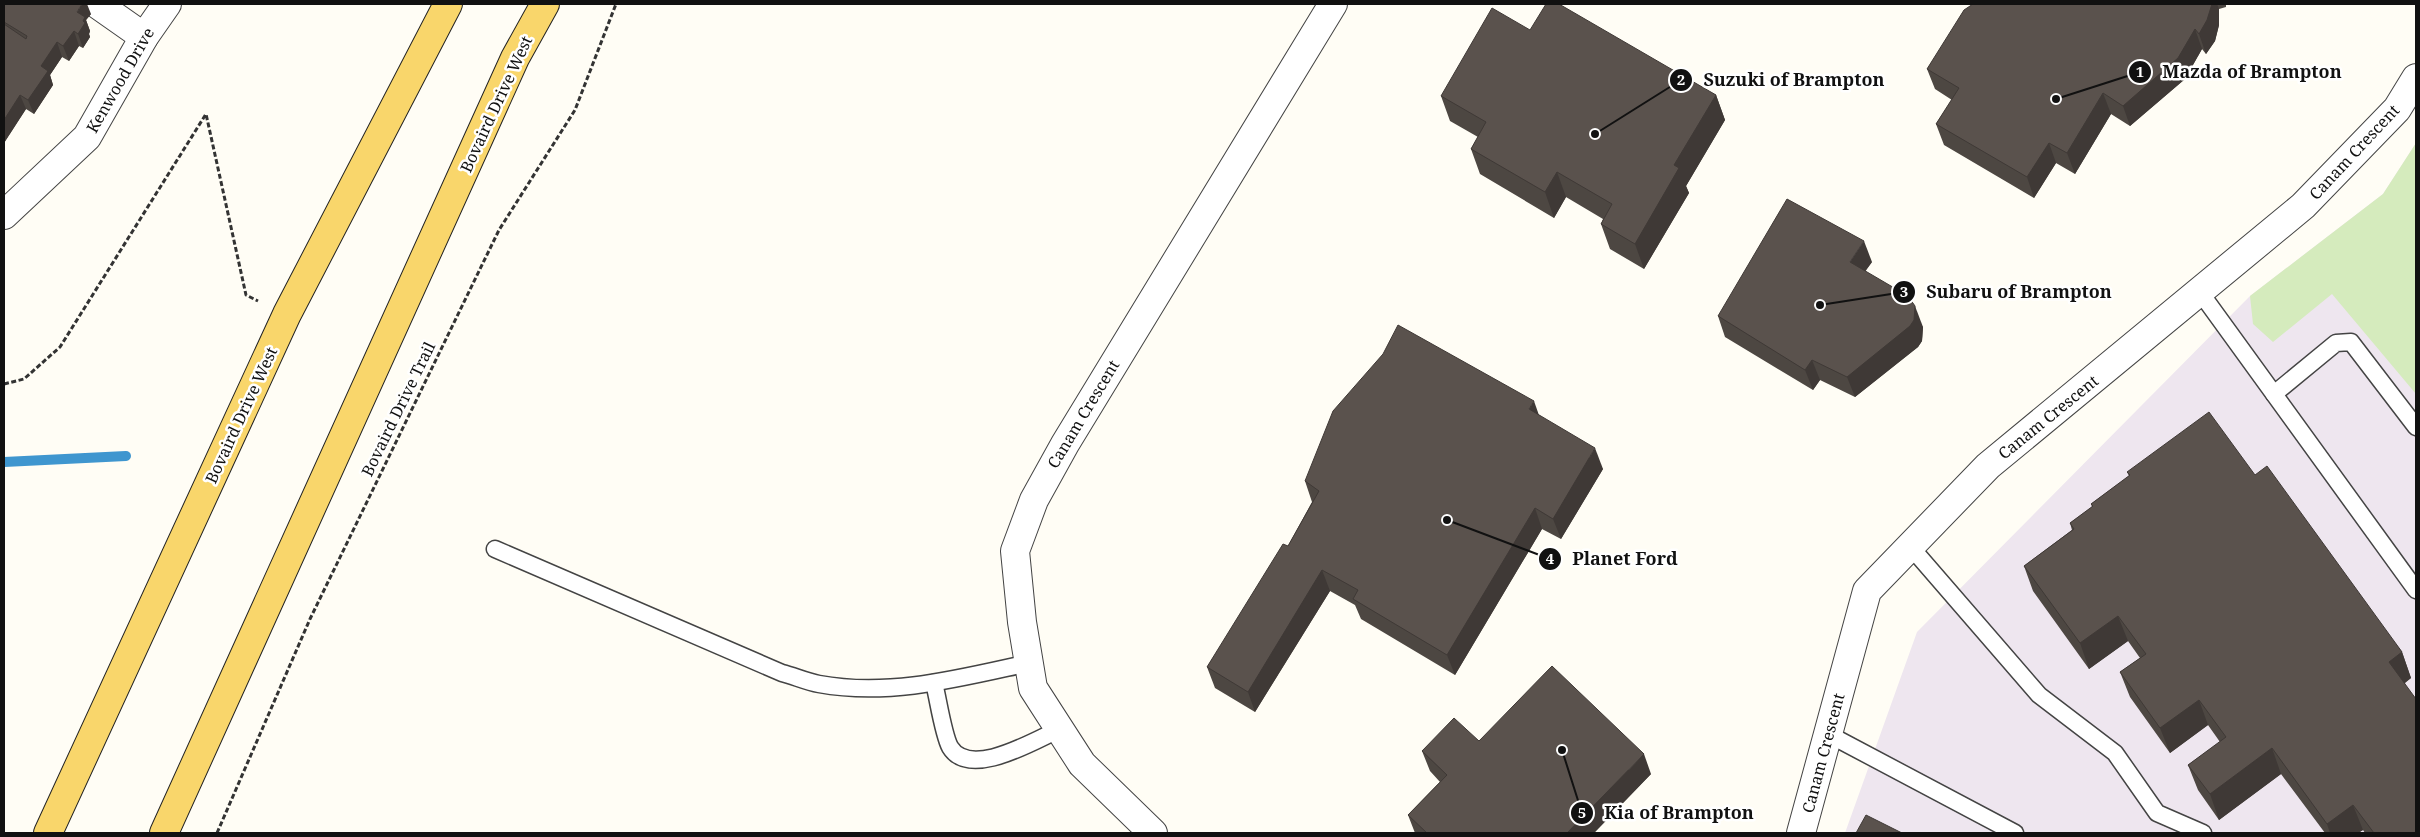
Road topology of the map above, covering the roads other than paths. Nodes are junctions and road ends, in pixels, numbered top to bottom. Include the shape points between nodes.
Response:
1 (97, 4) edge
2 (166, 4) edge
3 (448, 4) edge
4 (545, 4) edge
5 (1333, 4) edge
6 (144, 37) junction
7 (2416, 78) edge
8 (4, 214) edge
9 (2200, 292) junction
10 (2274, 394) junction
11 (2416, 427) edge
12 (1910, 546) junction
13 (495, 549) dead end
14 (2416, 590) edge
15 (1029, 663) junction
16 (934, 682) junction
17 (1060, 729) junction
18 (1828, 734) junction
19 (48, 833) edge
20 (164, 833) edge
21 (1153, 833) edge
22 (1801, 833) edge
23 (2015, 833) edge
24 (2203, 833) edge

1 - 6 street
2 - 6 street, Kenwood Drive
3 - 19 main road, Bovaird Drive West via 287,314
4 - 20 main road, Bovaird Drive West via 515,58
5 - 15 street, Canam Crescent via 1064,444 1034,500 1015,551
6 - 8 street, Kenwood Drive via 87,137
7 - 9 street, Canam Crescent via 2397,109 2303,206
9 - 10 lane
9 - 12 street, Canam Crescent via 1988,466
10 - 11 lane via 2336,343 2351,342
10 - 14 lane
12 - 18 street, Canam Crescent via 1867,591
12 - 24 lane via 2040,695 2115,753 2157,812
13 - 16 lane via 782,673 818,684 860,688 904,687
15 - 16 lane
15 - 17 street, Canam Crescent via 1033,688
16 - 17 lane via 950,746 956,754 967,759 995,758
17 - 21 street, Canam Crescent via 1082,764
18 - 22 street, Canam Crescent
18 - 23 lane

